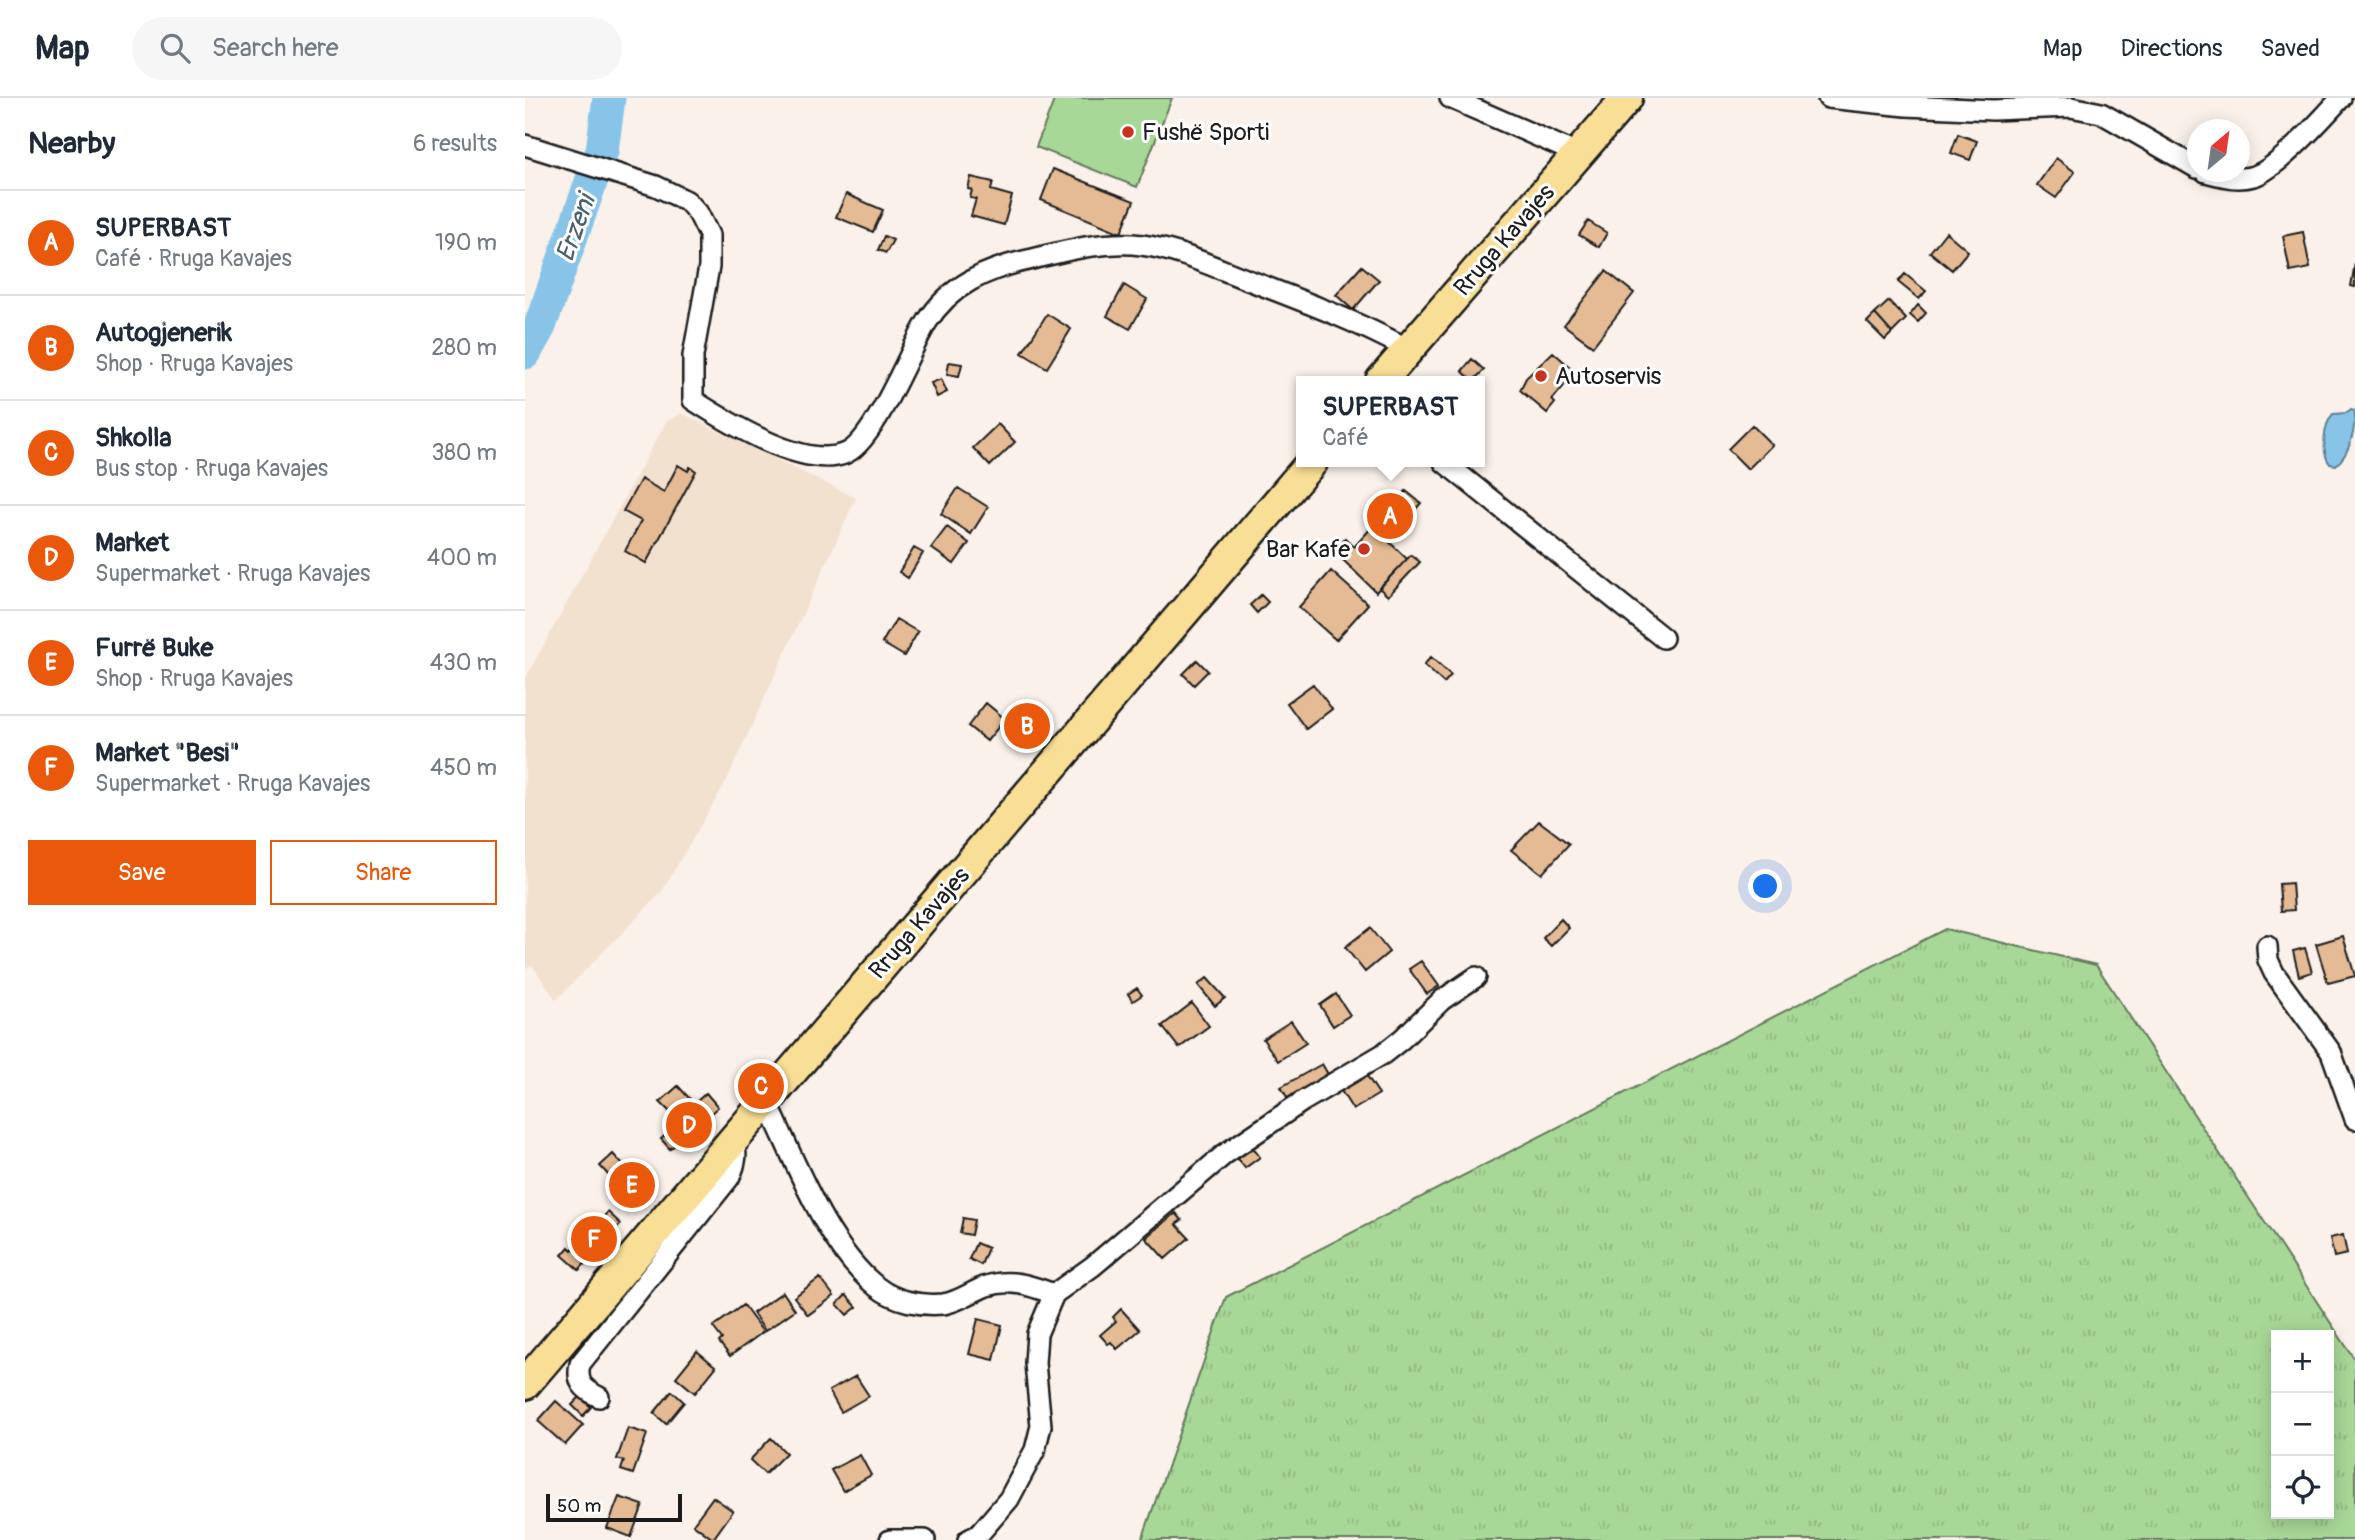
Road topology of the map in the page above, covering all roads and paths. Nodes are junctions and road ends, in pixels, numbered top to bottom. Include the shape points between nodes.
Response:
1 (1450, 98) edge
2 (1627, 98) edge
3 (1828, 98) edge
4 (2340, 98) edge
5 (525, 145) edge
6 (1578, 154) junction
7 (2187, 162) edge
8 (2250, 177) edge
9 (1408, 349) junction
10 (1385, 376) edge
11 (1308, 467) edge
12 (1450, 467) edge
13 (1663, 638) dead end
14 (2267, 946) dead end
15 (1476, 976) dead end
16 (766, 1100) junction
17 (2355, 1119) edge
18 (734, 1137) junction
19 (1054, 1294) junction
20 (525, 1384) edge
21 (599, 1397) dead end
22 (890, 1540) edge
23 (925, 1540) edge
24 (968, 1540) edge

1 - 6 street
2 - 6 main road, Rruga Kavajes
3 - 7 street via 1993,110 2071,107 2101,113
4 - 8 street via 2280,159
5 - 9 street via 656,186 687,201 709,235 709,267 693,356 693,400 781,447 824,457 845,454 866,436 929,320 957,288 993,268 1082,247 1142,245 1175,253 1341,316
6 - 9 main road, Rruga Kavajes
9 - 10 main road, Rruga Kavajes
11 - 16 main road, Rruga Kavajes
12 - 13 street
14 - 17 street via 2267,960 2274,973 2331,1052
15 - 19 street via 1383,1054 1225,1154
16 - 18 main road, Rruga Kavajes
16 - 19 street via 825,1224 879,1289 899,1300 922,1304 945,1304 985,1286 1007,1282
18 - 20 main road, Rruga Kavajes
18 - 21 street via 736,1166 729,1178 580,1364 579,1382
19 - 24 street via 1037,1334 1041,1426 1035,1450 1009,1499 979,1534
22 - 23 street

